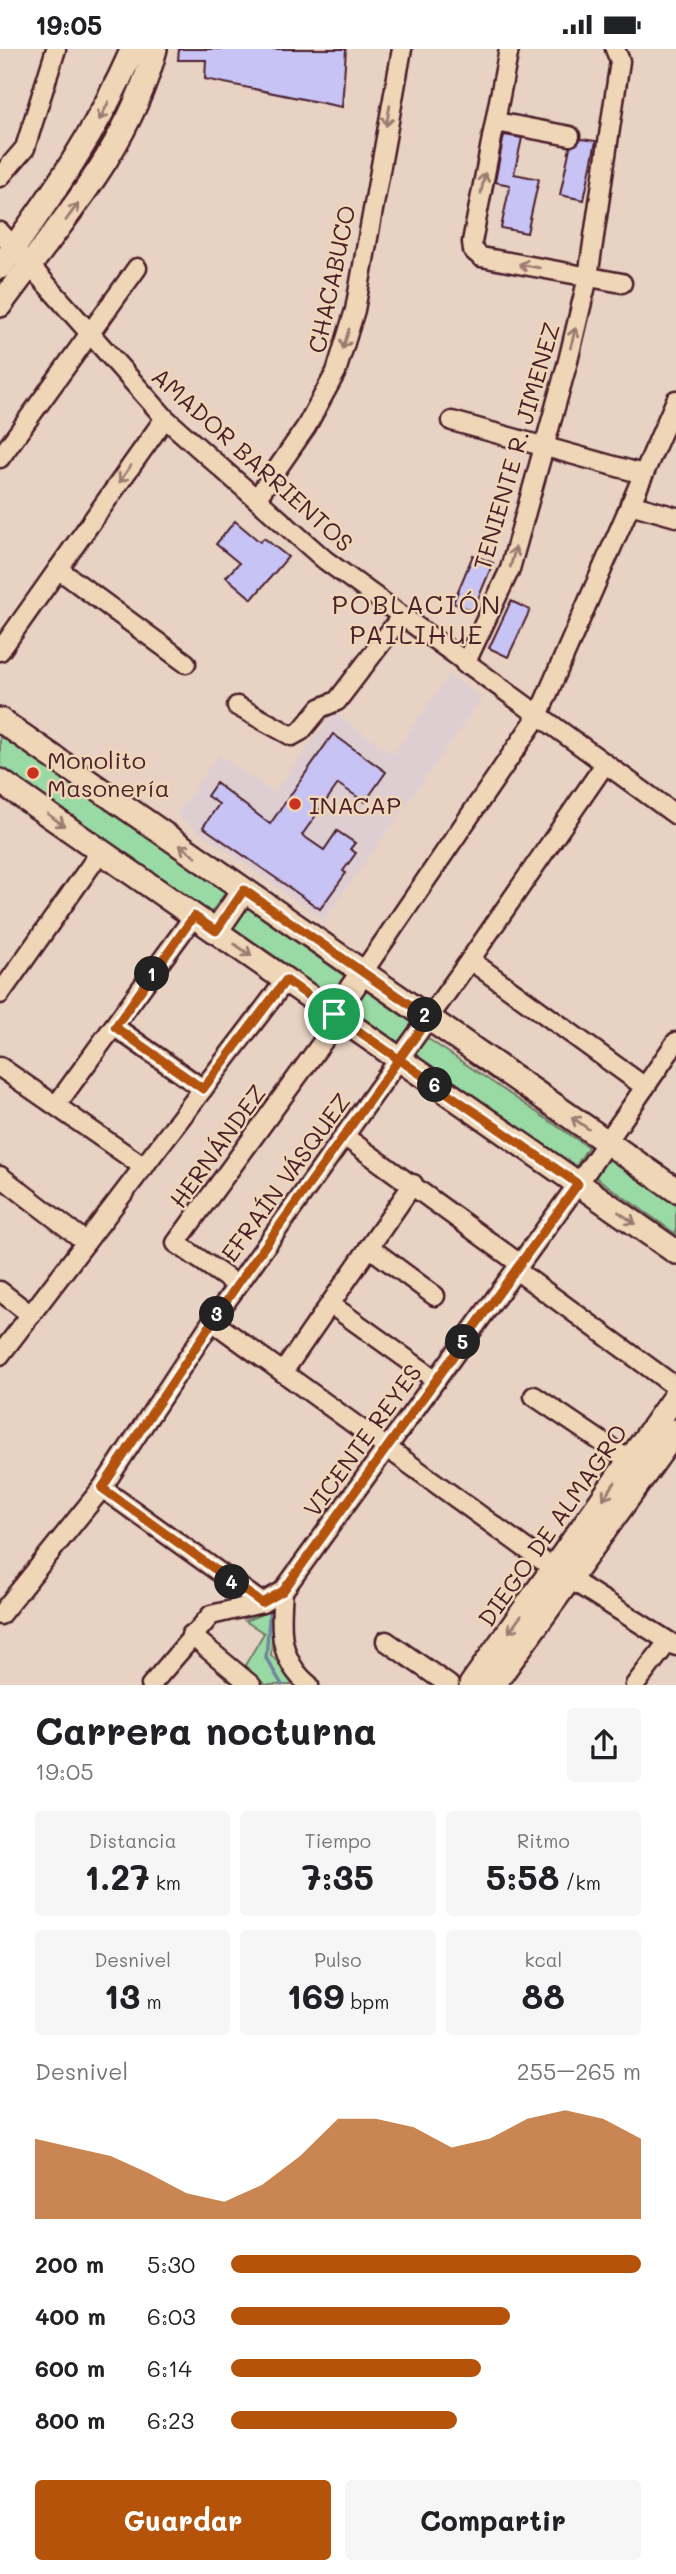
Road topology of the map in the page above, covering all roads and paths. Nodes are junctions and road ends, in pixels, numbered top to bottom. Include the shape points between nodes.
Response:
1 (57, 49) edge
2 (402, 49) edge
3 (509, 49) edge
4 (615, 49) edge
5 (144, 52) edge
6 (496, 122) junction
7 (569, 136) dead end
8 (85, 146) junction
9 (107, 158) junction
10 (0, 177) edge
11 (4, 249) edge
12 (30, 265) junction
13 (137, 268) dead end
14 (588, 277) junction
15 (622, 283) dead end
16 (0, 305) edge
17 (88, 334) junction
18 (676, 400) edge
19 (165, 418) junction
20 (452, 421) dead end
21 (544, 447) junction
22 (0, 458) edge
23 (643, 474) junction
24 (257, 498) junction
25 (630, 504) junction
26 (676, 517) edge
27 (58, 569) junction
28 (401, 617) junction
29 (0, 651) edge
30 (186, 663) dead end
31 (465, 664) junction
32 (237, 706) dead end
33 (538, 716) junction
34 (0, 720) edge
35 (605, 764) junction
36 (0, 781) edge
37 (676, 815) edge
38 (102, 851) junction
39 (244, 890) junction
40 (194, 916) junction
41 (216, 931) junction
42 (470, 960) junction
43 (363, 972) junction
44 (286, 980) junction
45 (0, 994) edge
46 (337, 1016) junction
47 (429, 1018) junction
48 (115, 1027) junction
49 (676, 1042) edge
50 (399, 1059) junction
51 (0, 1067) edge
52 (645, 1087) junction
53 (203, 1089) junction
54 (57, 1104) junction
55 (344, 1136) junction
56 (607, 1142) junction
57 (144, 1167) junction
58 (0, 1176) edge
59 (413, 1184) junction
60 (578, 1184) junction
61 (676, 1191) edge
62 (86, 1243) junction
63 (369, 1247) junction
64 (676, 1252) edge
65 (518, 1267) junction
66 (237, 1285) junction
67 (0, 1290) edge
68 (435, 1296) dead end
69 (330, 1304) junction
70 (31, 1315) junction
71 (212, 1321) junction
72 (0, 1355) edge
73 (283, 1372) junction
74 (436, 1380) junction
75 (676, 1387) edge
76 (676, 1395) edge
77 (534, 1396) dead end
78 (676, 1431) edge
79 (387, 1448) junction
80 (630, 1461) junction
81 (102, 1488) junction
82 (562, 1574) junction
83 (274, 1596) junction
84 (0, 1615) edge
85 (191, 1636) junction
86 (386, 1641) dead end
87 (672, 1644) edge
88 (151, 1685) edge
89 (251, 1685) edge
90 (309, 1685) edge
91 (449, 1685) edge
92 (471, 1685) edge
93 (493, 1685) edge
94 (635, 1685) edge

1 - 10 street via 25,148
2 -> 24 street, CHACABUCO via 355,310 336,372 312,417
3 - 6 street
4 - 14 street, TENIENTE R. JIMENEZ via 620,61
5 -> 8 main road
5 - 9 main road via 130,116
6 - 7 street
14 -> 6 street via 481,257 473,250
8 - 9 main road via 102,146
8 - 11 main road
12 -> 9 main road
11 - 12 street, AMADOR BARRIENTOS
12 - 16 main road
12 - 17 street, AMADOR BARRIENTOS
13 - 17 street
14 - 15 street
21 -> 14 street, TENIENTE R. JIMENEZ
17 - 19 street, AMADOR BARRIENTOS
17 - 22 street
18 - 23 street
19 - 24 street, AMADOR BARRIENTOS
19 -> 27 street
20 - 21 street
21 - 23 street
31 -> 21 street, TENIENTE R. JIMENEZ via 510,569
23 - 25 street
24 - 28 street, AMADOR BARRIENTOS via 325,560
25 - 26 street
25 - 33 street
27 - 29 street
27 - 30 street
28 - 31 street, AMADOR BARRIENTOS
28 - 32 street via 337,701 320,708 302,731 292,736 281,732
31 - 33 street, AMADOR BARRIENTOS
33 - 35 street, AMADOR BARRIENTOS
33 - 43 street
39 -> 34 main road
35 - 37 street, AMADOR BARRIENTOS
35 - 42 street, EFRAÍN VÁSQUEZ
36 -> 38 main road
38 - 40 main road
38 - 45 street
39 - 41 main road
39 - 43 main road
40 - 41 main road
40 - 48 street
41 -> 44 main road
42 - 47 street, EFRAÍN VÁSQUEZ
42 - 52 street
43 - 46 main road
43 - 47 main road
44 - 46 main road
44 - 53 street
46 - 50 main road
46 - 66 street, HERNÁNDEZ via 176,1243
47 - 50 street, EFRAÍN VÁSQUEZ
56 -> 47 main road
48 - 53 street
48 - 54 street
49 - 52 street, VICENTE REYES
50 - 55 street, EFRAÍN VÁSQUEZ
50 - 60 main road
51 - 54 street
52 - 56 street, VICENTE REYES
53 - 57 street
54 - 57 street
55 - 59 street
55 - 66 street, EFRAÍN VÁSQUEZ
56 - 60 street, VICENTE REYES
56 - 61 main road
57 - 62 street
58 - 62 street
59 - 63 street
59 - 65 street
60 -> 64 main road
60 - 65 street, VICENTE REYES
62 - 70 street
63 - 68 street
63 - 69 street
65 - 74 street, VICENTE REYES
65 - 75 street
66 - 71 street, EFRAÍN VÁSQUEZ
67 - 70 street
69 - 73 street
69 - 74 street
70 - 72 street
71 - 73 street
71 - 81 street, EFRAÍN VÁSQUEZ
73 - 79 street
74 - 79 street, VICENTE REYES
76 - 80 main road, DIEGO DE ALMAGRO
77 - 80 street
78 - 82 main road, DIEGO DE ALMAGRO
79 - 82 street
79 - 83 street, VICENTE REYES
80 -> 82 main road, DIEGO DE ALMAGRO
81 - 83 street
81 - 84 street, EFRAÍN VÁSQUEZ
82 - 87 street
82 -> 92 main road, DIEGO DE ALMAGRO
82 - 93 main road, DIEGO DE ALMAGRO
83 - 85 street via 211,1615
83 - 90 street via 283,1646 298,1676
85 - 88 street
85 - 89 street
86 - 91 street
87 - 94 street

